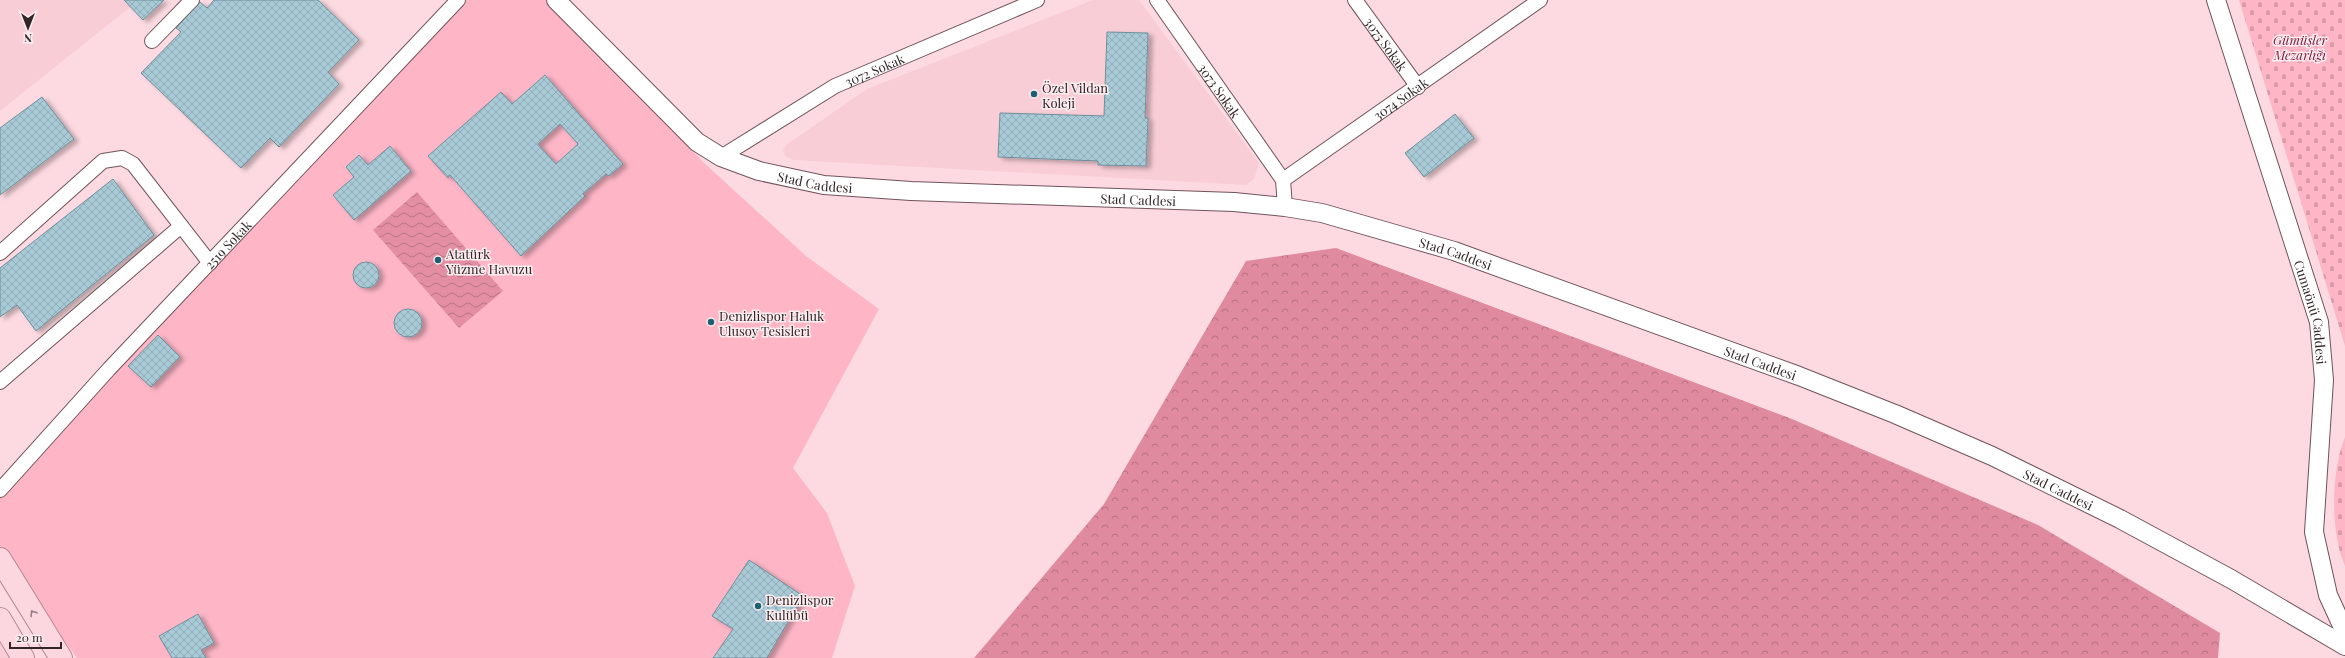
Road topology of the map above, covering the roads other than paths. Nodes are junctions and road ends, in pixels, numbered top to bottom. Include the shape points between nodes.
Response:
1 (192, 0) edge
2 (458, 0) edge
3 (556, 0) edge
4 (1037, 0) edge
5 (1157, 0) edge
6 (1355, 0) edge
7 (1540, 0) edge
8 (2216, 0) edge
9 (152, 41) dead end
10 (1418, 87) junction
11 (721, 156) junction
12 (1283, 180) junction
13 (1285, 207) junction
14 (181, 226) junction
15 (0, 253) edge
16 (210, 262) junction
17 (0, 382) edge
18 (0, 490) edge
19 (0, 559) edge
20 (0, 619) edge
21 (2345, 632) edge
22 (2345, 646) edge
23 (23, 658) edge
24 (61, 658) edge

1 - 9 street
2 - 16 street, 2519 Sokak
3 - 11 street, Stad Caddesi via 697,142
4 - 11 street, 3072 Sokak via 835,86
5 - 12 street, 3073 Sokak
6 - 10 street, 3075 Sokak
7 - 10 street, 3074 Sokak
8 - 21 street, Cumaönü Caddesi via 2319,322 2324,380 2314,532 2328,595
10 - 12 street, 3074 Sokak
11 - 13 street, Stad Caddesi via 759,171 824,185 1013,196 1234,202
12 - 13 street
13 - 22 street, Stad Caddesi via 1366,225 1454,251 1895,414 1992,456 2120,518
14 - 15 street via 133,164 122,158 103,161
14 - 16 street
14 - 17 street
16 - 18 street, 2519 Sokak
24 -> 19 main road
20 - 23 main road

